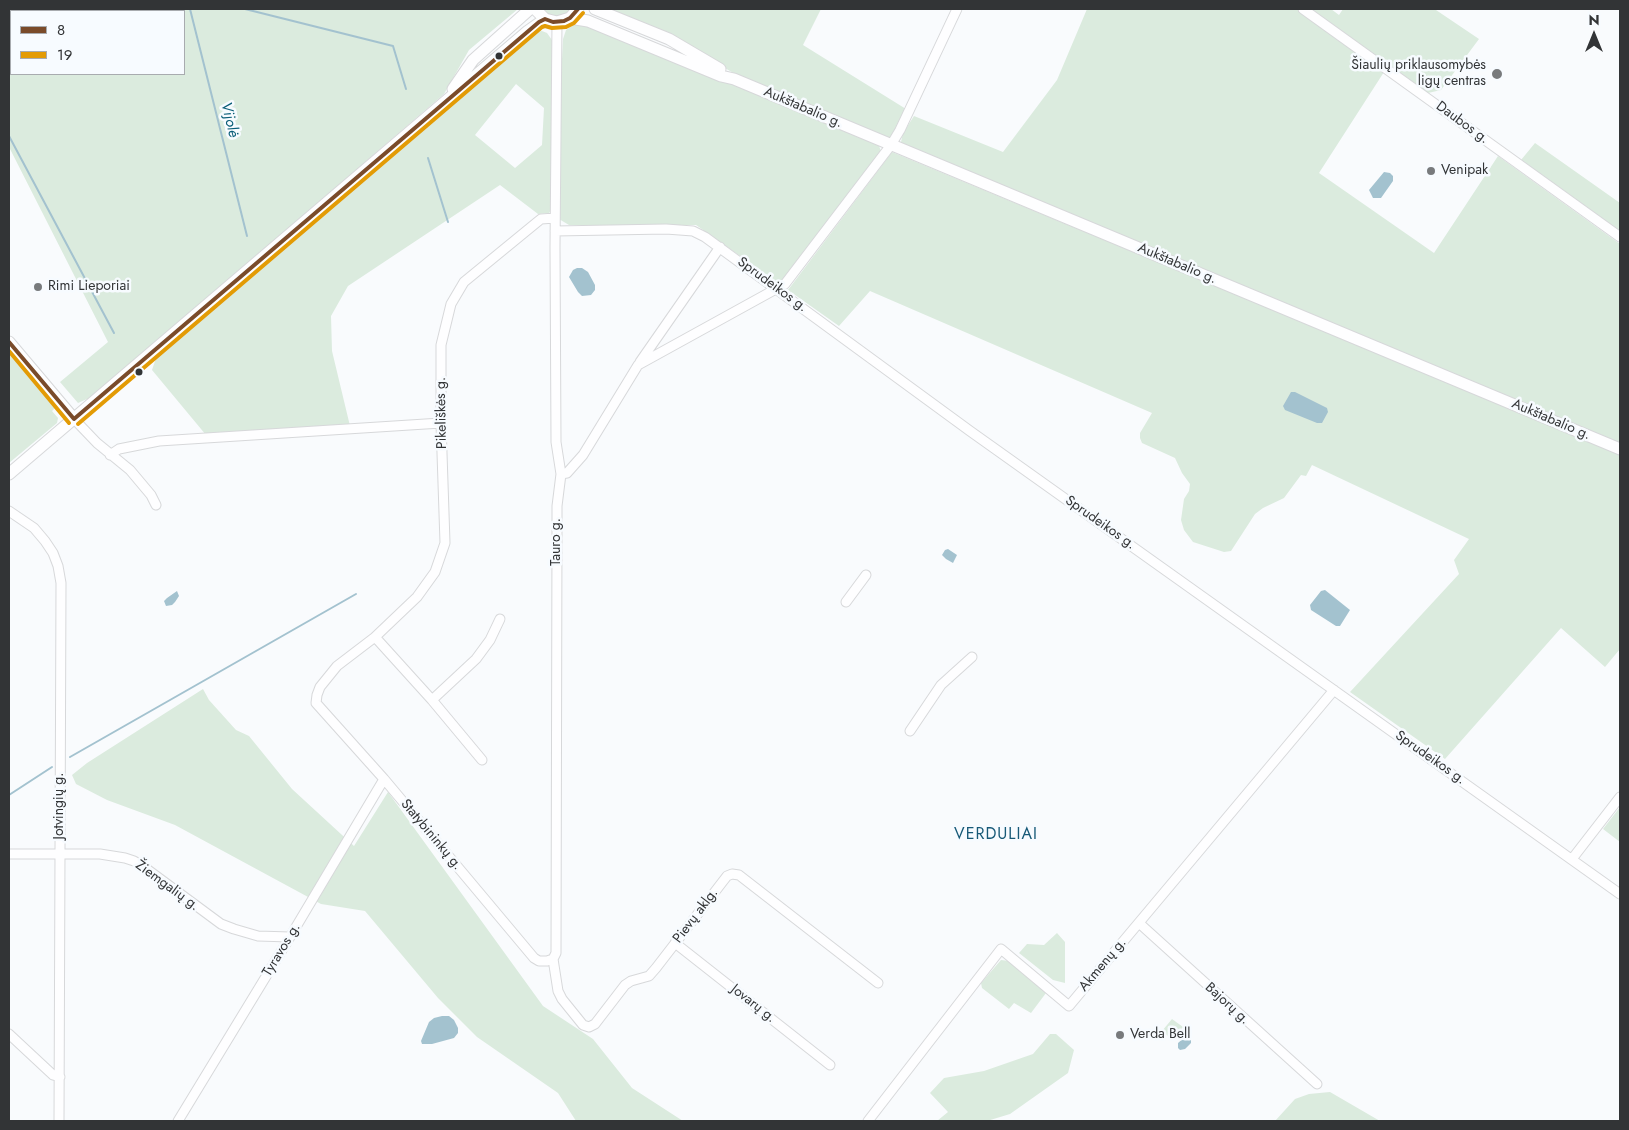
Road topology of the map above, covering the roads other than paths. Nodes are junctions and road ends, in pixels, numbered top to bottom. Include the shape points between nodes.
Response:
1 (530, 9) edge
2 (535, 9) edge
3 (578, 9) edge
4 (595, 9) edge
5 (957, 9) edge
6 (1303, 9) edge
7 (570, 18) junction
8 (545, 19) junction
9 (557, 22) junction
10 (734, 79) junction
11 (446, 101) junction
12 (892, 145) junction
13 (555, 218) junction
14 (556, 231) junction
15 (1620, 238) edge
16 (720, 247) junction
17 (776, 289) junction
18 (9, 342) edge
19 (638, 365) junction
20 (74, 419) junction
21 (441, 423) junction
22 (1620, 449) edge
23 (110, 455) junction
24 (9, 474) edge
25 (560, 474) junction
26 (156, 505) dead end
27 (9, 511) edge
28 (866, 575) dead end
29 (846, 602) dead end
30 (500, 619) dead end
31 (375, 637) junction
32 (972, 657) dead end
33 (1334, 690) junction
34 (432, 700) junction
35 (316, 703) joint
36 (910, 731) dead end
37 (482, 760) dead end
38 (384, 779) junction
39 (1620, 797) edge
40 (9, 854) edge
41 (60, 854) junction
42 (1572, 859) junction
43 (1620, 894) edge
44 (1139, 923) junction
45 (290, 937) junction
46 (675, 943) junction
47 (550, 960) junction
48 (878, 984) dead end
49 (9, 1034) edge
50 (830, 1065) dead end
51 (60, 1077) junction
52 (1317, 1084) dead end
53 (59, 1121) edge
54 (178, 1121) edge
55 (868, 1121) edge

1 - 11 main road via 473,60
2 - 8 main road
3 - 7 main road
4 - 10 main road, Aukštabalio g. via 669,39
5 - 12 street
6 - 15 street, Daubos g.
7 - 9 main road
7 - 10 main road, Aukštabalio g. via 588,21
8 - 9 main road
8 - 11 main road
9 - 13 street, Tauro g.
10 - 12 main road, Aukštabalio g.
11 - 20 main road
12 - 17 street via 785,284
12 - 22 main road, Aukštabalio g.
13 - 14 street, Tauro g.
13 - 21 street, Pikeliškės g. via 541,219 464,282 451,304 441,345
14 - 16 street, Sprudeikos g. via 693,231
14 - 25 street, Tauro g. via 556,442
16 - 17 street, Sprudeikos g.
16 - 19 street
17 - 19 street
17 - 33 street, Sprudeikos g.
18 - 20 main road
19 - 25 street via 582,455 567,473
20 - 23 street
20 - 24 main road
21 - 23 street via 159,441 120,449
21 - 31 street, Pikeliškės g. via 445,543 435,572 426,585
23 - 26 street via 130,470
25 - 47 street, Tauro g. via 557,522 556,953
27 - 41 street, Jotvingių g. via 45,540 58,566 61,583
28 - 29 street
30 - 34 street via 476,659
31 - 34 street
31 - 35 street, Pikeliškės g. via 337,666 320,687
32 - 36 street via 941,685
33 - 42 street, Sprudeikos g.
33 - 44 street, Akmenų g.
34 - 37 street
35 - 38 street, Statybininkų g.
38 - 45 street, Tyravos g.
38 - 47 street, Statybininkų g. via 534,958
39 - 42 street
40 - 41 street, Žiemgalių g.
41 - 45 street, Žiemgalių g. via 100,854 134,861 221,924 258,936
41 - 51 street, Jotvingių g.
42 - 43 street, Sprudeikos g.
44 - 52 street, Bajorų g.
44 - 55 street, Akmenų g. via 1069,1006 1001,949
45 - 54 street, Tyravos g.
46 - 47 street, Pievų aklg. via 649,976 625,985 595,1024 589,1027 583,1025 562,999
46 - 48 street, Pievų aklg. via 727,876 739,875
46 - 50 street, Jovarų g.
49 - 51 street via 53,1075
51 - 53 street, Jotvingių g.

